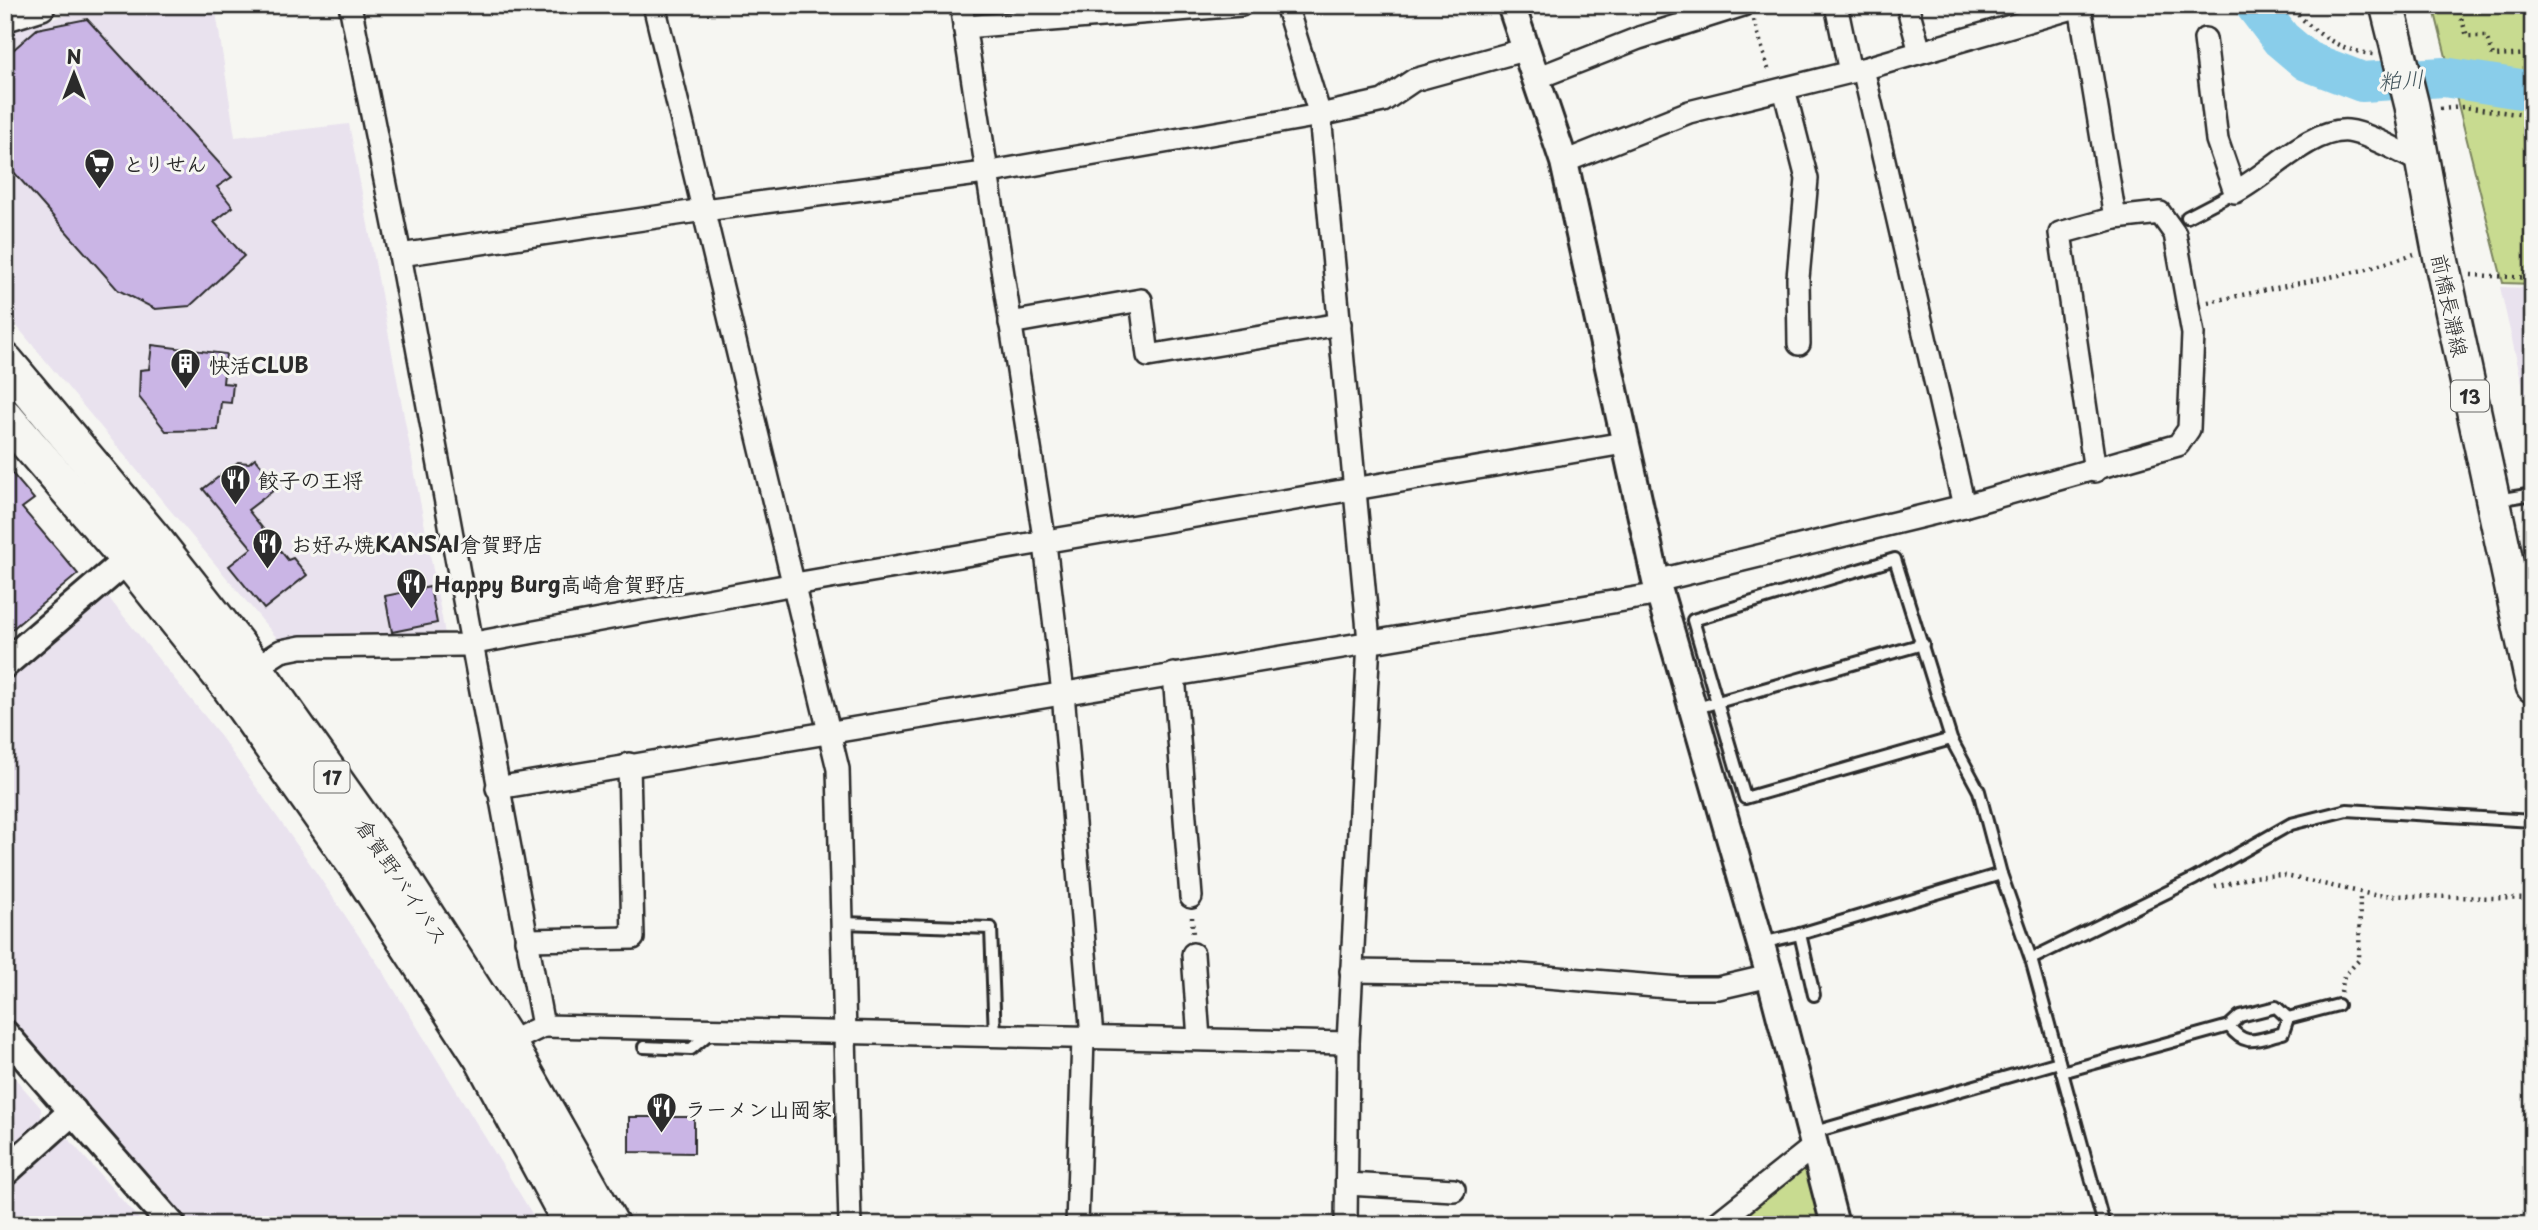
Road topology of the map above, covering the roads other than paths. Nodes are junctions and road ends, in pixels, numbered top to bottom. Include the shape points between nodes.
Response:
1 (40, 5) edge
2 (350, 5) edge
3 (654, 5) edge
4 (961, 5) edge
5 (1241, 5) edge
6 (1286, 5) edge
7 (1511, 5) edge
8 (1836, 5) edge
9 (1907, 5) edge
10 (2388, 5) edge
11 (1748, 11) edge
12 (5, 16) edge
13 (964, 27) junction
14 (2205, 39) dead end
15 (1527, 49) junction
16 (1920, 52) junction
17 (1856, 70) junction
18 (1537, 78) junction
19 (1779, 91) junction
20 (1320, 115) junction
21 (1564, 163) junction
22 (2423, 163) junction
23 (985, 173) junction
24 (2235, 192) junction
25 (704, 210) junction
26 (2187, 217) dead end
27 (2115, 218) junction
28 (400, 255) junction
29 (1010, 323) junction
30 (1340, 324) junction
31 (1799, 344) dead end
32 (5, 361) edge
33 (5, 417) edge
34 (1624, 443) junction
35 (2095, 471) junction
36 (1356, 491) junction
37 (2533, 494) edge
38 (2493, 501) junction
39 (1964, 506) junction
40 (1045, 544) junction
41 (128, 559) junction
42 (795, 584) junction
43 (1658, 588) junction
44 (1369, 641) junction
45 (472, 642) junction
46 (1923, 644) junction
47 (5, 664) edge
48 (255, 668) junction
49 (1174, 674) junction
50 (2533, 686) edge
51 (1063, 693) junction
52 (1704, 706) junction
53 (831, 731) junction
54 (1951, 739) junction
55 (629, 764) junction
56 (496, 788) junction
57 (2533, 821) edge
58 (2001, 874) junction
59 (1191, 897) road end
60 (843, 923) junction
61 (1800, 934) junction
62 (526, 940) junction
63 (1760, 944) junction
64 (1194, 954) road end
65 (2031, 959) junction
66 (1351, 971) junction
67 (1770, 976) junction
68 (1814, 995) dead end
69 (2339, 1006) road end
70 (2288, 1018) junction
71 (543, 1026) junction
72 (2229, 1026) junction
73 (712, 1031) junction
74 (5, 1034) edge
75 (847, 1035) junction
76 (995, 1037) junction
77 (1087, 1037) junction
78 (1199, 1040) junction
79 (508, 1043) junction
80 (1348, 1043) junction
81 (644, 1047) dead end
82 (2060, 1067) junction
83 (73, 1111) junction
84 (1812, 1140) junction
85 (5, 1172) edge
86 (1347, 1184) junction
87 (1454, 1190) dead end
88 (172, 1225) edge
89 (572, 1225) edge
90 (611, 1225) edge
91 (850, 1225) edge
92 (1077, 1225) edge
93 (1346, 1225) edge
94 (1715, 1225) edge
95 (1835, 1225) edge
96 (2104, 1225) edge

1 - 12 main road
2 - 28 street
3 - 25 street
4 - 13 street
5 - 13 street
6 - 20 street
7 - 15 street
8 - 17 street
9 - 16 street
10 - 22 main road, 前橋長瀞線 / 13
11 - 18 street via 1639,37
13 - 23 street
14 - 24 street via 2217,140
15 - 18 street
15 - 20 street via 1414,80 1383,102
16 - 17 street
16 - 27 street via 2080,6
17 - 19 street
17 - 39 street
18 - 21 street
19 - 21 street via 1689,113
19 - 31 street via 1807,178 1798,278
20 - 23 street
20 - 30 street
21 - 34 street
22 - 24 street via 2348,131 2294,150
22 - 38 main road, 前橋長瀞線 / 13
23 - 25 street
23 - 29 street
24 - 26 lane
25 - 28 street
25 - 42 street
27 - 35 street via 2060,233
27 - 35 street via 2160,213 2175,234 2193,334 2189,429 2178,445
28 - 45 street
29 - 30 street via 1141,300 1149,356
29 - 40 street
30 - 36 street
32 - 48 highway, 倉賀野バイパス / 17
33 - 41 highway, 倉賀野バイパス / 17
34 - 36 street
34 - 43 street
35 - 39 street
36 - 40 street
36 - 44 street
37 - 38 lane
38 - 50 main road, 前橋長瀞線 / 13
39 - 43 street
40 - 42 street
40 - 51 street
41 - 47 street
41 - 89 highway, 倉賀野バイパス / 17 via 229,687 359,870 482,1058
42 - 45 street
42 - 53 street
43 - 44 street
43 - 52 street
44 - 49 street
44 - 66 street
45 - 48 street via 301,647 281,651
45 - 56 street
46 - 52 lane
46 - 52 lane via 1895,559 1693,620
46 - 54 lane
48 - 79 highway, 倉賀野バイパス / 17 via 386,853
49 - 51 street
49 - 59 street
51 - 53 street
51 - 77 street
52 - 54 lane via 1745,798
52 - 63 street
53 - 55 street
53 - 60 street via 838,769
54 - 58 lane via 1979,791
55 - 56 street
55 - 62 street via 633,938
56 - 62 street
57 - 65 lane via 2347,810 2291,824 2190,881
58 - 61 lane
58 - 65 lane
60 - 75 street
60 - 76 lane via 991,928
61 - 63 lane
61 - 68 lane
62 - 71 street
63 - 67 street
64 - 78 street
65 - 82 lane
66 - 67 street via 1497,973 1679,988 1718,988
66 - 80 street
67 - 84 street
69 - 70 lane
70 - 72 lane via 2276,1007 2240,1016
70 - 72 lane via 2283,1033 2247,1042
71 - 73 street
71 - 79 street
72 - 82 lane
73 - 75 street
73 - 81 lane via 691,1049
74 - 83 street
75 - 76 street
75 - 91 street
76 - 77 street
77 - 78 street
77 - 92 street
78 - 80 street
79 - 90 highway, 倉賀野バイパス / 17
80 - 86 street
82 - 84 lane
82 - 96 lane
83 - 85 street
83 - 88 street
84 - 94 street
84 - 95 street
86 - 87 street
86 - 93 street

